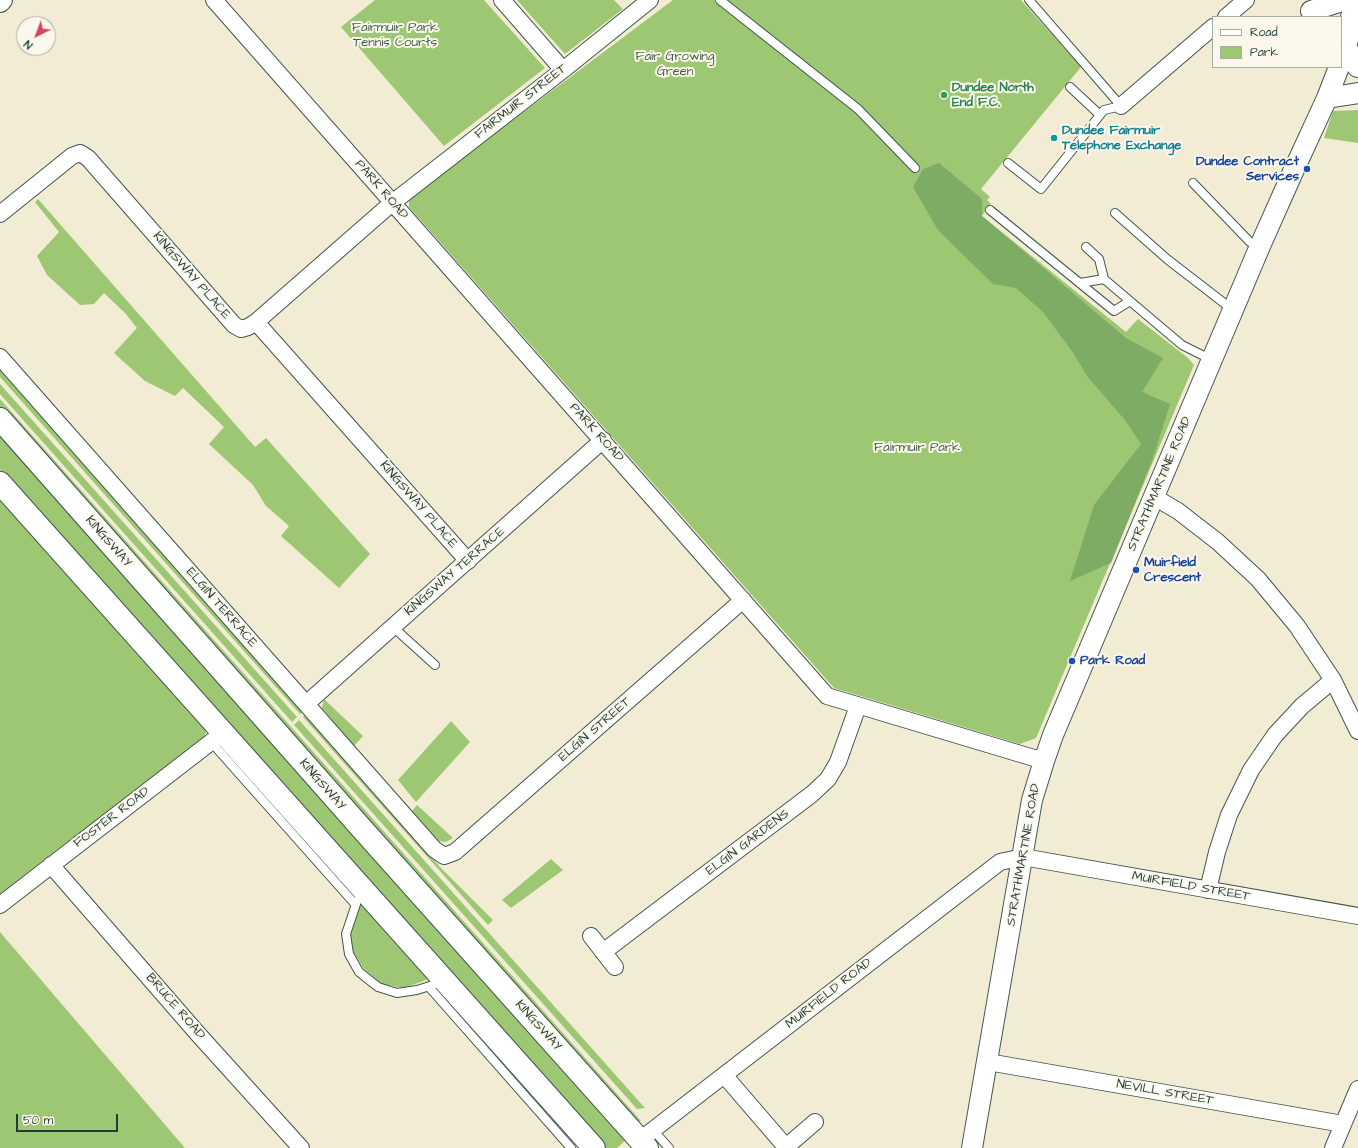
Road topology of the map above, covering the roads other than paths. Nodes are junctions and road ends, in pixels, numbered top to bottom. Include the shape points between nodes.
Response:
1 (214, 0) edge
2 (502, 0) edge
3 (650, 0) edge
4 (720, 0) edge
5 (1029, 0) edge
6 (1246, 0) edge
7 (1344, 0) edge
8 (1356, 0) edge
9 (1310, 9) edge
10 (1227, 16) edge
11 (1212, 29) edge
12 (1342, 55) edge
13 (1358, 66) edge
14 (1337, 68) edge
15 (563, 70) junction
16 (1070, 87) dead end
17 (1358, 93) edge
18 (1327, 98) junction
19 (1121, 106) junction
20 (1100, 115) junction
21 (1008, 163) dead end
22 (915, 168) dead end
23 (1193, 183) dead end
24 (392, 203) junction
25 (990, 210) dead end
26 (1115, 213) dead end
27 (0, 214) edge
28 (1260, 246) junction
29 (1086, 247) dead end
30 (1104, 279) junction
31 (1080, 283) junction
32 (1130, 301) junction
33 (1233, 310) junction
34 (256, 322) junction
35 (0, 357) edge
36 (1212, 360) junction
37 (0, 420) edge
38 (603, 440) junction
39 (0, 483) edge
40 (1154, 497) junction
41 (468, 561) junction
42 (743, 600) junction
43 (393, 627) junction
44 (435, 665) dead end
45 (1332, 680) junction
46 (306, 704) junction
47 (858, 706) junction
48 (1358, 731) edge
49 (217, 737) junction
50 (1044, 761) junction
51 (444, 856) joint
52 (1023, 857) junction
53 (51, 865) junction
54 (1208, 890) junction
55 (359, 896) junction
56 (0, 905) edge
57 (1358, 916) edge
58 (591, 936) dead end
59 (603, 952) junction
60 (614, 967) dead end
61 (436, 983) junction
62 (988, 1062) junction
63 (724, 1075) junction
64 (1358, 1089) edge
65 (815, 1122) dead end
66 (1343, 1124) junction
67 (646, 1139) edge
68 (301, 1148) edge
69 (571, 1148) edge
70 (594, 1148) edge
71 (669, 1148) edge
72 (972, 1148) edge
73 (1333, 1148) edge

1 - 24 street, PARK ROAD
2 - 15 street
3 - 15 street, FAIRMUIR STREET
4 - 22 lane via 858,109
5 - 19 lane
6 - 10 street
7 - 9 street
8 - 12 main road, STRATHMARTINE ROAD
11 - 19 street
12 - 13 main road
14 - 18 street, STRATHMARTINE ROAD
15 - 24 street, FAIRMUIR STREET
16 - 20 lane
17 - 18 street
18 - 28 street, STRATHMARTINE ROAD
19 - 20 lane via 1104,110
20 - 21 lane via 1040,189
23 - 28 lane via 1250,242
24 - 34 street, FAIRMUIR STREET
24 - 38 street, PARK ROAD
25 - 31 lane
26 - 33 lane via 1167,259
27 - 34 street, KINGSWAY PLACE via 72,156 80,153 88,158 234,325 241,329
28 - 33 street, STRATHMARTINE ROAD
29 - 30 lane via 1099,259
30 - 31 lane
30 - 32 lane
31 - 32 lane via 1114,311
32 - 36 lane via 1182,345
33 - 36 street, STRATHMARTINE ROAD
34 - 41 street, KINGSWAY PLACE
35 - 46 street, ELGIN TERRACE
36 - 40 street, STRATHMARTINE ROAD
37 - 67 main road, KINGSWAY via 368,836
38 - 41 street, KINGSWAY TERRACE
38 - 42 street, PARK ROAD
39 - 49 main road
40 - 45 street via 1178,511 1218,542 1258,579 1297,626
40 - 50 street, STRATHMARTINE ROAD
41 - 43 street, KINGSWAY TERRACE
42 - 47 street, PARK ROAD via 827,696
42 - 51 street, ELGIN STREET via 455,852
43 - 44 lane
43 - 46 street, KINGSWAY TERRACE
45 - 48 street
45 - 54 street via 1275,734 1251,770 1229,815 1216,852
46 - 51 street, ELGIN TERRACE via 434,849
47 - 50 street, PARK ROAD
47 - 59 street, ELGIN GARDENS via 838,762 828,779 812,794
49 - 53 street, FOSTER ROAD
49 - 55 main road
50 - 52 street, STRATHMARTINE ROAD via 1032,800
52 - 54 street, MUIRFIELD STREET
52 - 62 street, STRATHMARTINE ROAD
52 - 63 street, MUIRFIELD ROAD via 1000,862
53 - 56 street, FOSTER ROAD
53 - 68 street, BRUCE ROAD
54 - 57 street, MUIRFIELD STREET
55 - 61 main road
55 - 61 lane via 346,934 349,954 360,972 378,987 397,993
58 - 59 street
59 - 60 street
61 - 69 lane
61 - 70 main road
62 - 66 street, NEVILL STREET
62 - 72 street, STRATHMARTINE ROAD
63 - 65 street via 786,1147
63 - 67 street, MUIRFIELD ROAD
64 - 66 street
66 - 73 street
67 - 71 lane, KINGSWAY

